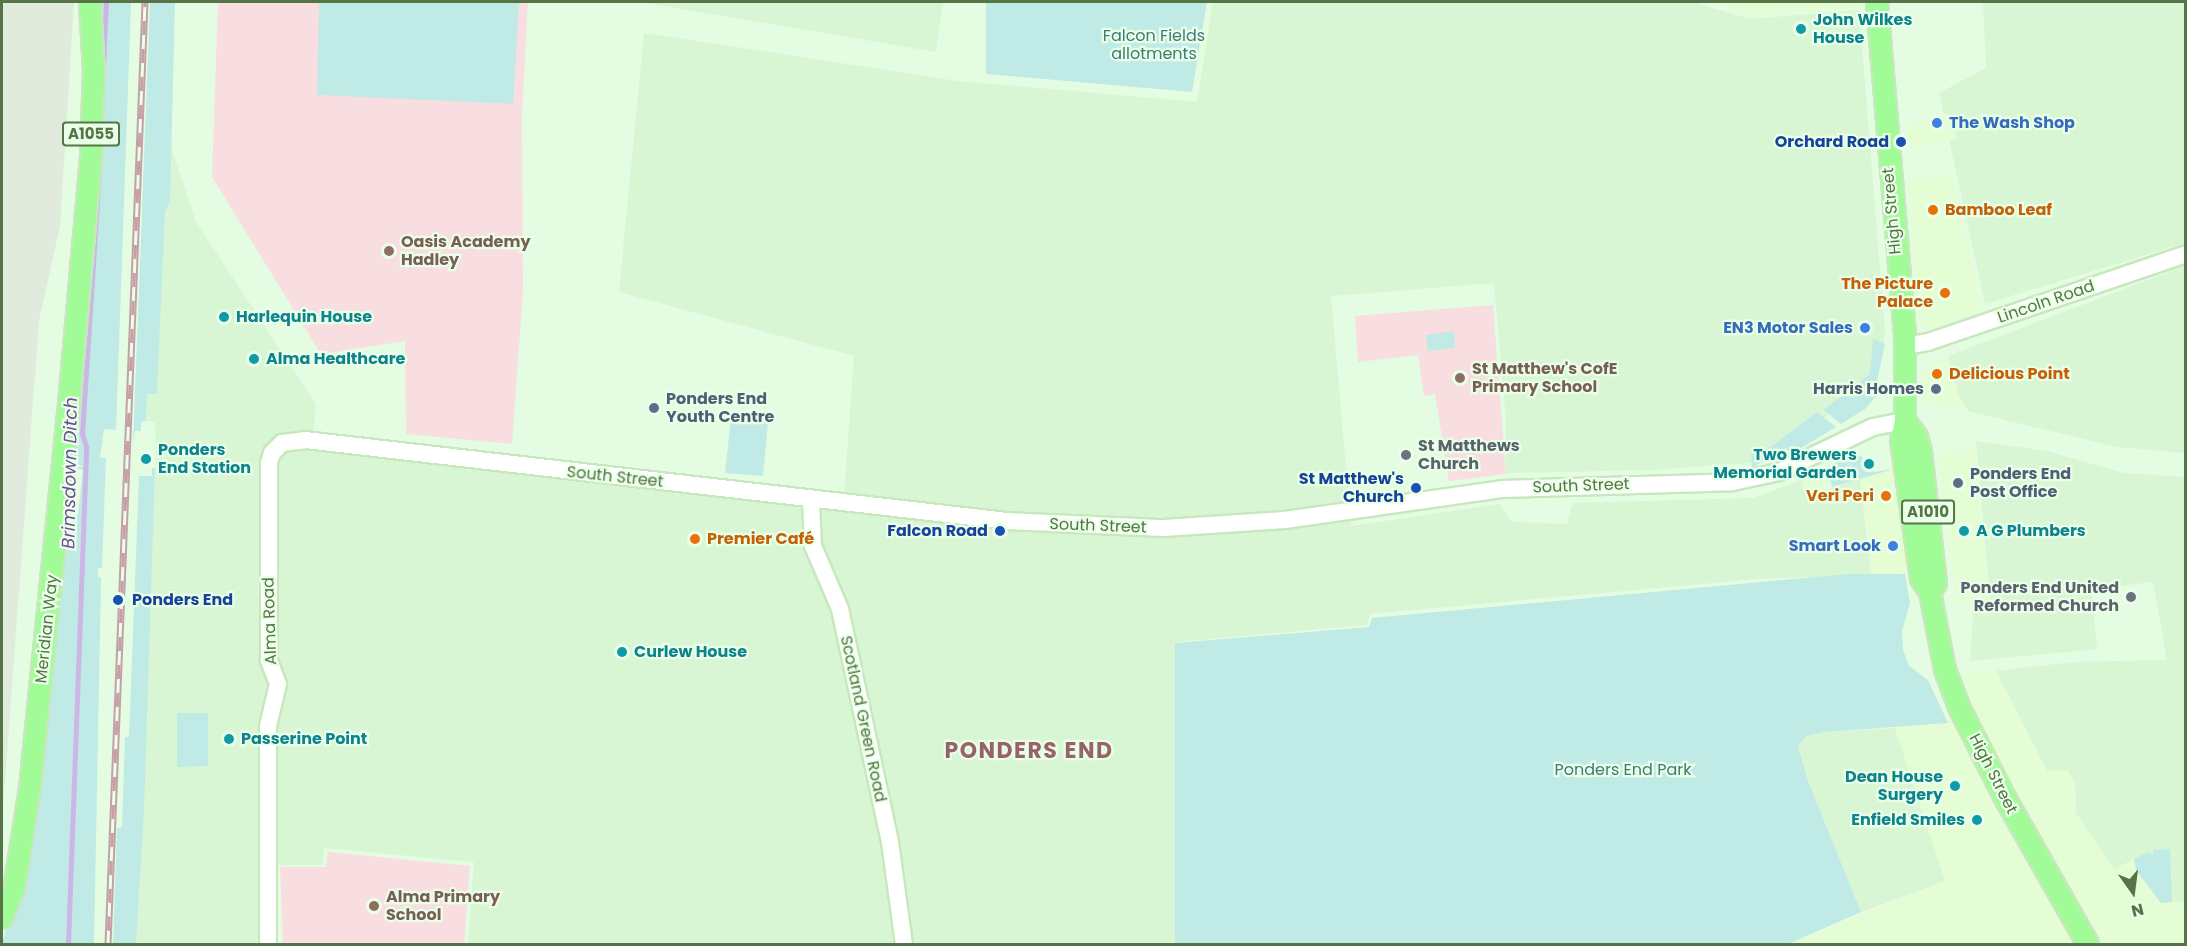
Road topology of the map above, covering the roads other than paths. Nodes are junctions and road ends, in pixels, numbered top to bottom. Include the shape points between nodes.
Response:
1 (1877, 2) edge
2 (2186, 254) edge
3 (79, 265) junction
4 (1906, 346) junction
5 (1905, 421) junction
6 (282, 443) joint
7 (811, 499) junction
8 (2, 918) edge
9 (268, 945) edge
10 (904, 945) edge
11 (2088, 945) edge

1 - 4 main road, High Street / A1010
2 - 4 street, Lincoln Road via 1960,332
3 - 3 main road, Meridian Way / A1055 via 80,106 90,2 90,156
3 - 8 main road, Meridian Way / A1055 via 69,404 30,788 14,890
4 - 5 main road, High Street / A1010
5 - 7 street, South Street via 1873,427 1779,472 1751,479 1502,489 1238,525 1144,528 1047,524
5 - 11 main road, High Street / A1010 via 1901,440 1922,579 1930,592 1945,670 1955,699 2013,813
6 - 7 street, South Street via 305,440
6 - 9 street, Alma Road via 269,463 269,660 278,684 268,726
7 - 10 street, Scotland Green Road via 813,546 840,609 892,854

